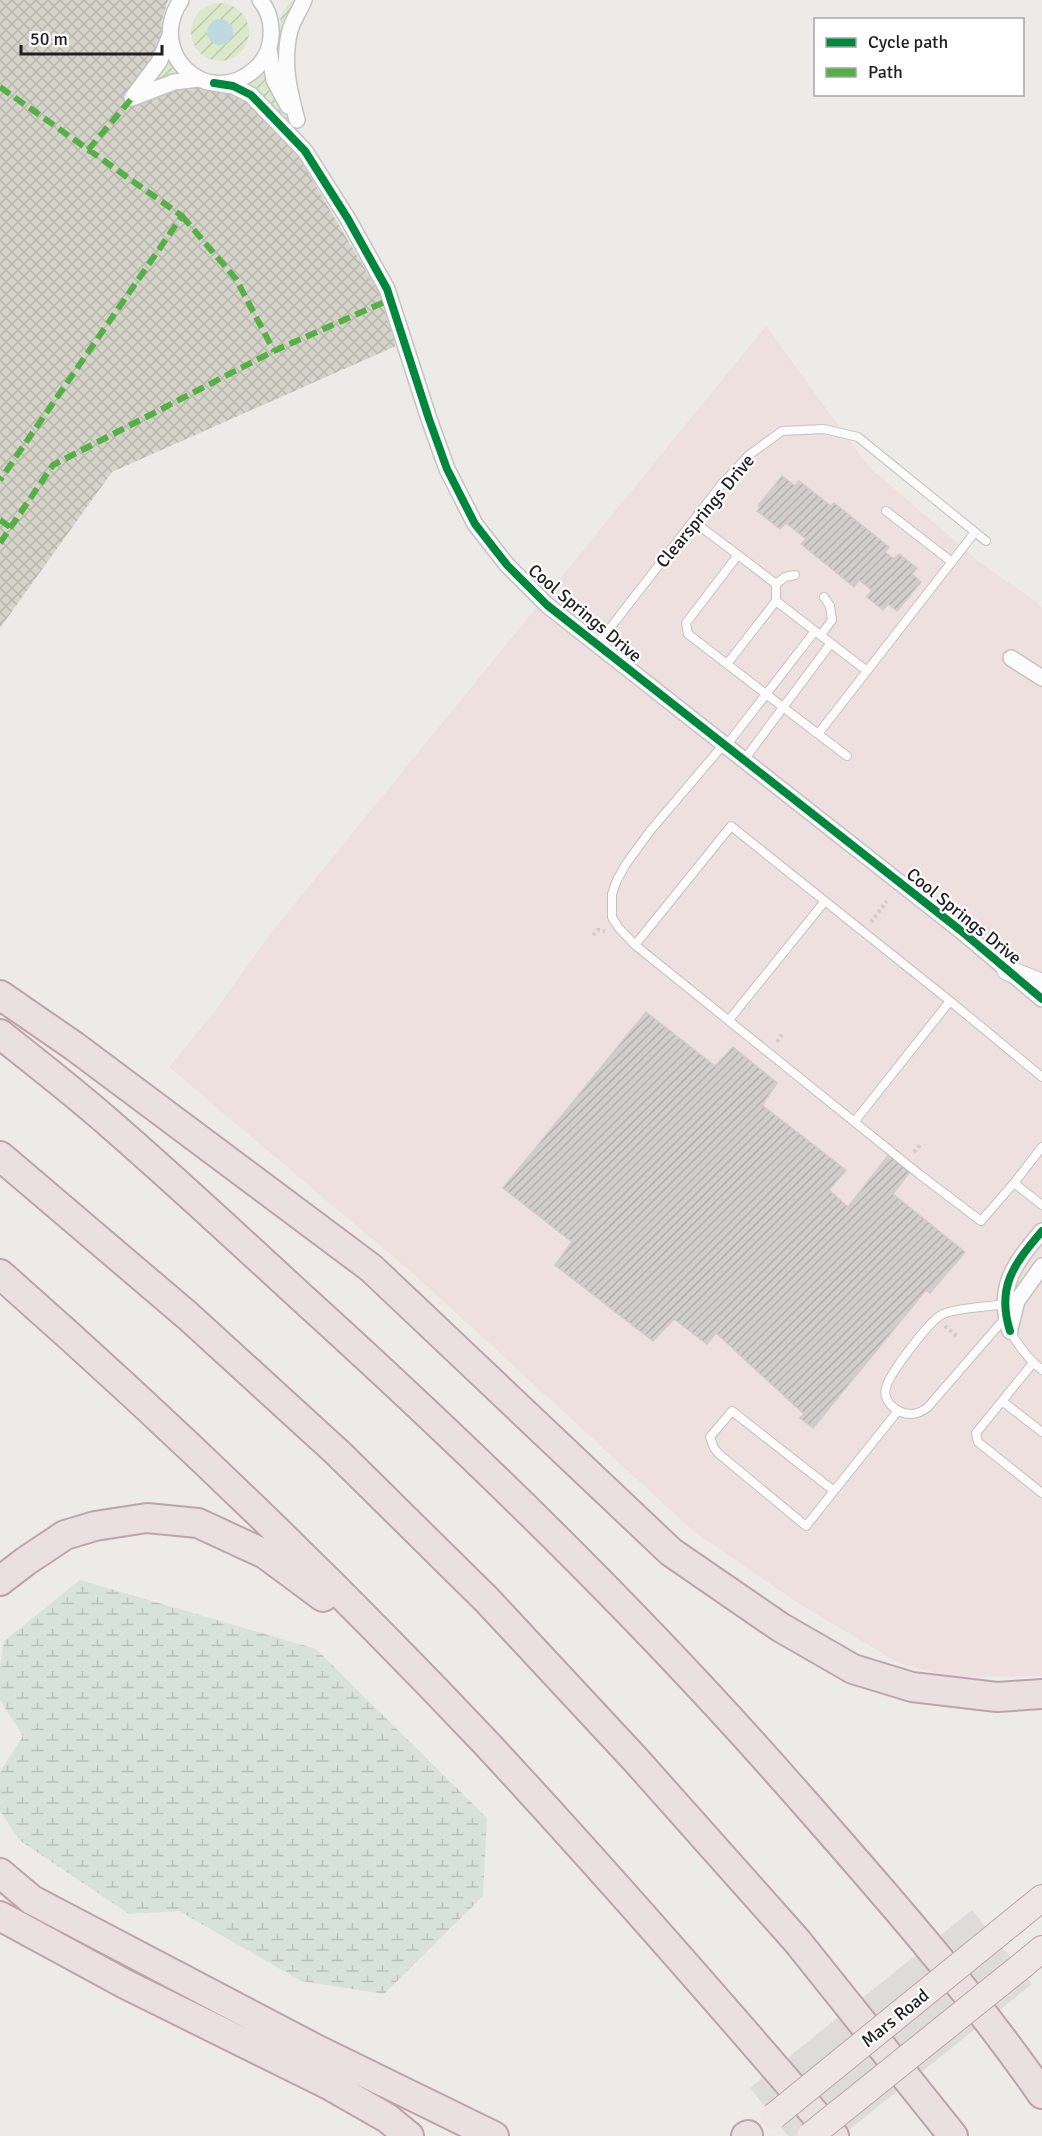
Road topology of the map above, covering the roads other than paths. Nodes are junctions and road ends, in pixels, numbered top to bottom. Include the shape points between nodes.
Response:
1 (172, 0) edge
2 (181, 0) edge
3 (260, 0) edge
4 (304, 0) edge
5 (170, 21) junction
6 (169, 38) junction
7 (269, 49) junction
8 (207, 81) junction
9 (297, 120) junction
10 (305, 151) junction
11 (886, 511) dead end
12 (693, 521) junction
13 (975, 532) junction
14 (986, 541) dead end
15 (738, 555) junction
16 (952, 562) junction
17 (795, 575) dead end
18 (776, 584) junction
19 (824, 597) dead end
20 (776, 601) junction
21 (818, 633) junction
22 (831, 643) junction
23 (597, 645) junction
24 (1011, 658) dead end
25 (727, 664) junction
26 (867, 671) junction
27 (1042, 678) edge
28 (767, 694) junction
29 (783, 707) junction
30 (818, 734) junction
31 (725, 745) junction
32 (847, 756) dead end
33 (744, 760) junction
34 (825, 901) junction
35 (635, 945) junction
36 (1007, 970) junction
37 (1042, 984) edge
38 (0, 995) edge
39 (1042, 999) edge
40 (950, 1001) junction
41 (729, 1020) junction
42 (0, 1034) edge
43 (1042, 1077) edge
44 (855, 1121) junction
45 (1042, 1147) edge
46 (0, 1156) edge
47 (1014, 1183) junction
48 (1042, 1206) edge
49 (1042, 1231) edge
50 (1042, 1266) edge
51 (0, 1274) edge
52 (1007, 1317) junction
53 (1033, 1363) junction
54 (1042, 1370) edge
55 (1002, 1401) junction
56 (897, 1412) junction
57 (1042, 1432) edge
58 (834, 1491) junction
59 (1042, 1493) edge
60 (0, 1581) edge
61 (1042, 1694) edge
62 (485, 1743) junction
63 (0, 1873) edge
64 (869, 1875) junction
65 (1042, 1898) edge
66 (0, 1916) edge
67 (1033, 1956) edge
68 (1042, 2059) edge
69 (1042, 2094) edge
70 (409, 2136) edge
71 (494, 2136) edge
72 (747, 2136) edge
73 (810, 2136) edge
74 (834, 2136) edge
75 (953, 2136) edge

1 - 5 street
2 - 5 street
3 - 7 street, Cool Springs Drive via 271,26
4 - 9 street via 291,29 286,60
5 - 6 street
6 - 8 street via 179,62 188,72
6 - 8 street via 159,62 132,98 174,82
7 - 8 street via 247,75 232,82
7 - 9 street, Cool Springs Drive via 274,80
8 - 10 street, Cool Springs Drive via 233,86 251,95
9 - 10 street, Cool Springs Drive
10 - 23 street, Cool Springs Drive via 387,289 447,469 475,524 507,565 547,605
11 - 16 lane
12 - 13 lane, Clearsprings Drive via 721,485 760,446 782,431 824,429 858,437
12 - 15 lane
12 - 23 lane, Clearsprings Drive
13 - 14 lane, Clearsprings Drive
13 - 16 lane
15 - 18 lane
15 - 25 lane via 686,623 688,634
16 - 26 lane
17 - 18 lane
18 - 20 lane
19 - 21 lane via 832,620
20 - 21 lane
20 - 25 lane
21 - 22 lane
21 - 28 lane
22 - 26 lane
22 - 29 lane
23 - 31 street, Cool Springs Drive
24 - 27 street
25 - 28 lane
26 - 30 lane
28 - 29 lane
28 - 31 lane
29 - 30 lane
29 - 33 lane
30 - 32 lane
31 - 33 street, Cool Springs Drive
31 - 35 lane via 650,831 617,880 612,894 612,917
33 - 36 street, Cool Springs Drive
34 - 35 lane via 731,826
34 - 40 lane
34 - 41 lane
35 - 41 lane
36 - 37 street
36 - 39 street, Cool Springs Drive
38 - 61 highway via 372,1268 671,1552 780,1627 853,1668 912,1687 997,1697
40 - 43 lane
40 - 44 lane
41 - 44 lane
42 - 64 highway via 113,1126 468,1450 649,1632
44 - 47 lane via 981,1221
45 - 47 lane
46 - 75 highway via 188,1316 338,1453 487,1600 796,1941
47 - 48 lane
49 - 52 street via 1006,1286
50 - 52 street
51 - 62 highway via 202,1458
52 - 53 lane via 1019,1347
52 - 56 lane via 928,1407 911,1414
52 - 56 lane via 953,1310 942,1314 889,1377 885,1392
53 - 54 lane
53 - 55 lane
55 - 57 lane
55 - 59 lane via 976,1438
56 - 58 lane
58 - 58 lane via 732,1411 710,1437 719,1454 806,1526
60 - 62 highway via 65,1535 95,1526 147,1518 198,1523 265,1554 331,1602
62 - 74 highway via 684,1961
63 - 71 highway via 32,1900 312,2048
64 - 68 highway via 991,1996
64 - 69 highway via 1020,2061
65 - 72 highway, Mars Road, bridge
66 - 70 highway via 125,1984 331,2086 387,2118
67 - 73 highway, bridge

